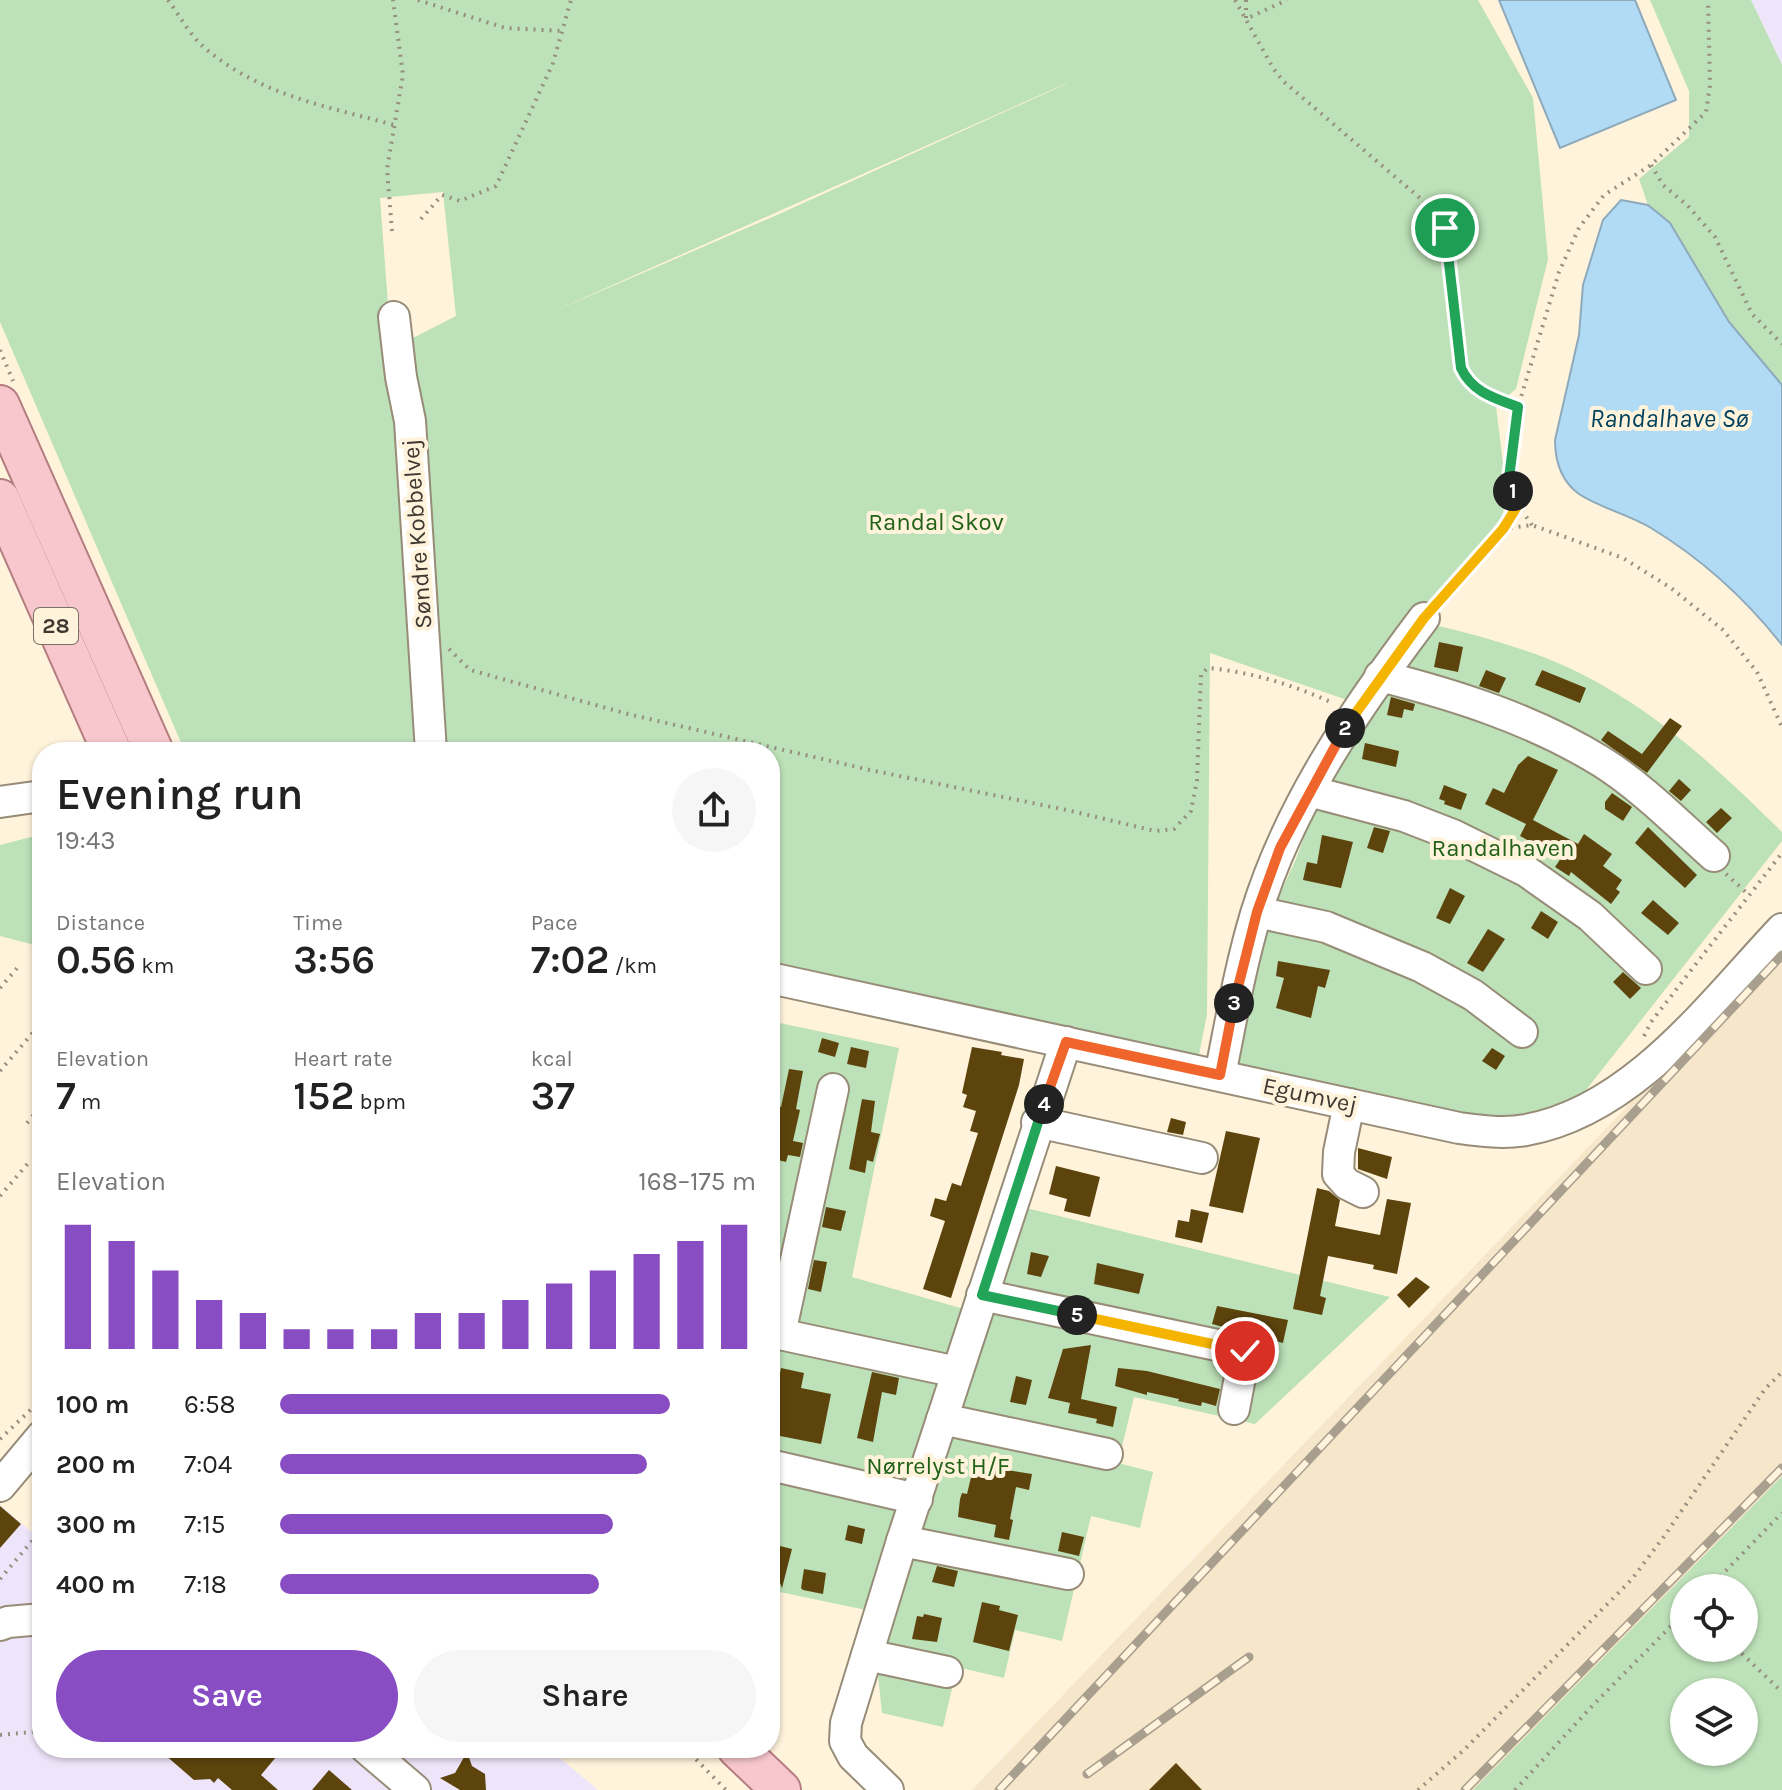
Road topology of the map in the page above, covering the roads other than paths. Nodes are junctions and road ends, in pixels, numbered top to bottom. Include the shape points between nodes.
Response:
1 (394, 317) dead end
2 (0, 405) edge
3 (0, 499) edge
4 (1424, 618) road end
5 (1380, 676) junction
6 (108, 742) edge
7 (150, 742) edge
8 (430, 742) edge
9 (1309, 791) junction
10 (32, 797) edge
11 (0, 802) edge
12 (1714, 856) dead end
13 (1257, 912) junction
14 (1782, 929) edge
15 (1646, 969) dead end
16 (780, 980) edge
17 (1522, 1032) dead end
18 (1066, 1042) junction
19 (1220, 1075) junction
20 (833, 1089) dead end
21 (1349, 1104) junction
22 (1037, 1122) junction
23 (1202, 1158) dead end
24 (1363, 1192) dead end
25 (982, 1295) junction
26 (780, 1312) edge
27 (780, 1334) edge
28 (957, 1372) junction
29 (1234, 1409) dead end
30 (942, 1419) junction
31 (32, 1448) edge
32 (1107, 1454) dead end
33 (780, 1467) edge
34 (0, 1486) edge
35 (917, 1499) junction
36 (902, 1541) junction
37 (1068, 1574) dead end
38 (32, 1620) edge
39 (0, 1625) edge
40 (867, 1655) junction
41 (947, 1672) dead end
42 (378, 1758) edge
43 (747, 1758) edge
44 (415, 1790) edge
45 (781, 1790) edge
46 (888, 1790) edge

1 - 8 street, Søndre Kobbelvej via 410,421
2 - 7 main road, 28
3 - 6 main road, 28
4 - 5 street
5 - 9 street
5 - 12 street via 1444,692 1602,762
9 - 13 street via 1280,848
9 - 15 street via 1404,816 1526,871 1590,916
10 - 11 street
13 - 17 street via 1326,927 1409,961 1473,995
13 - 19 street
14 - 21 street, Egumvej via 1641,1073 1599,1105 1561,1121 1524,1131 1487,1132
16 - 18 street, Egumvej
18 - 19 street, Egumvej
18 - 22 street
19 - 21 street, Egumvej
20 - 26 street
21 - 24 street via 1338,1174
22 - 23 street
22 - 25 street
25 - 28 street
25 - 29 street via 1245,1351
27 - 28 street
28 - 30 street
30 - 32 street
30 - 35 street
31 - 34 street
33 - 35 street
35 - 36 street
36 - 37 street
36 - 40 street
38 - 39 street
40 - 41 street
40 - 46 street via 845,1741
42 - 44 street
43 - 45 main road

